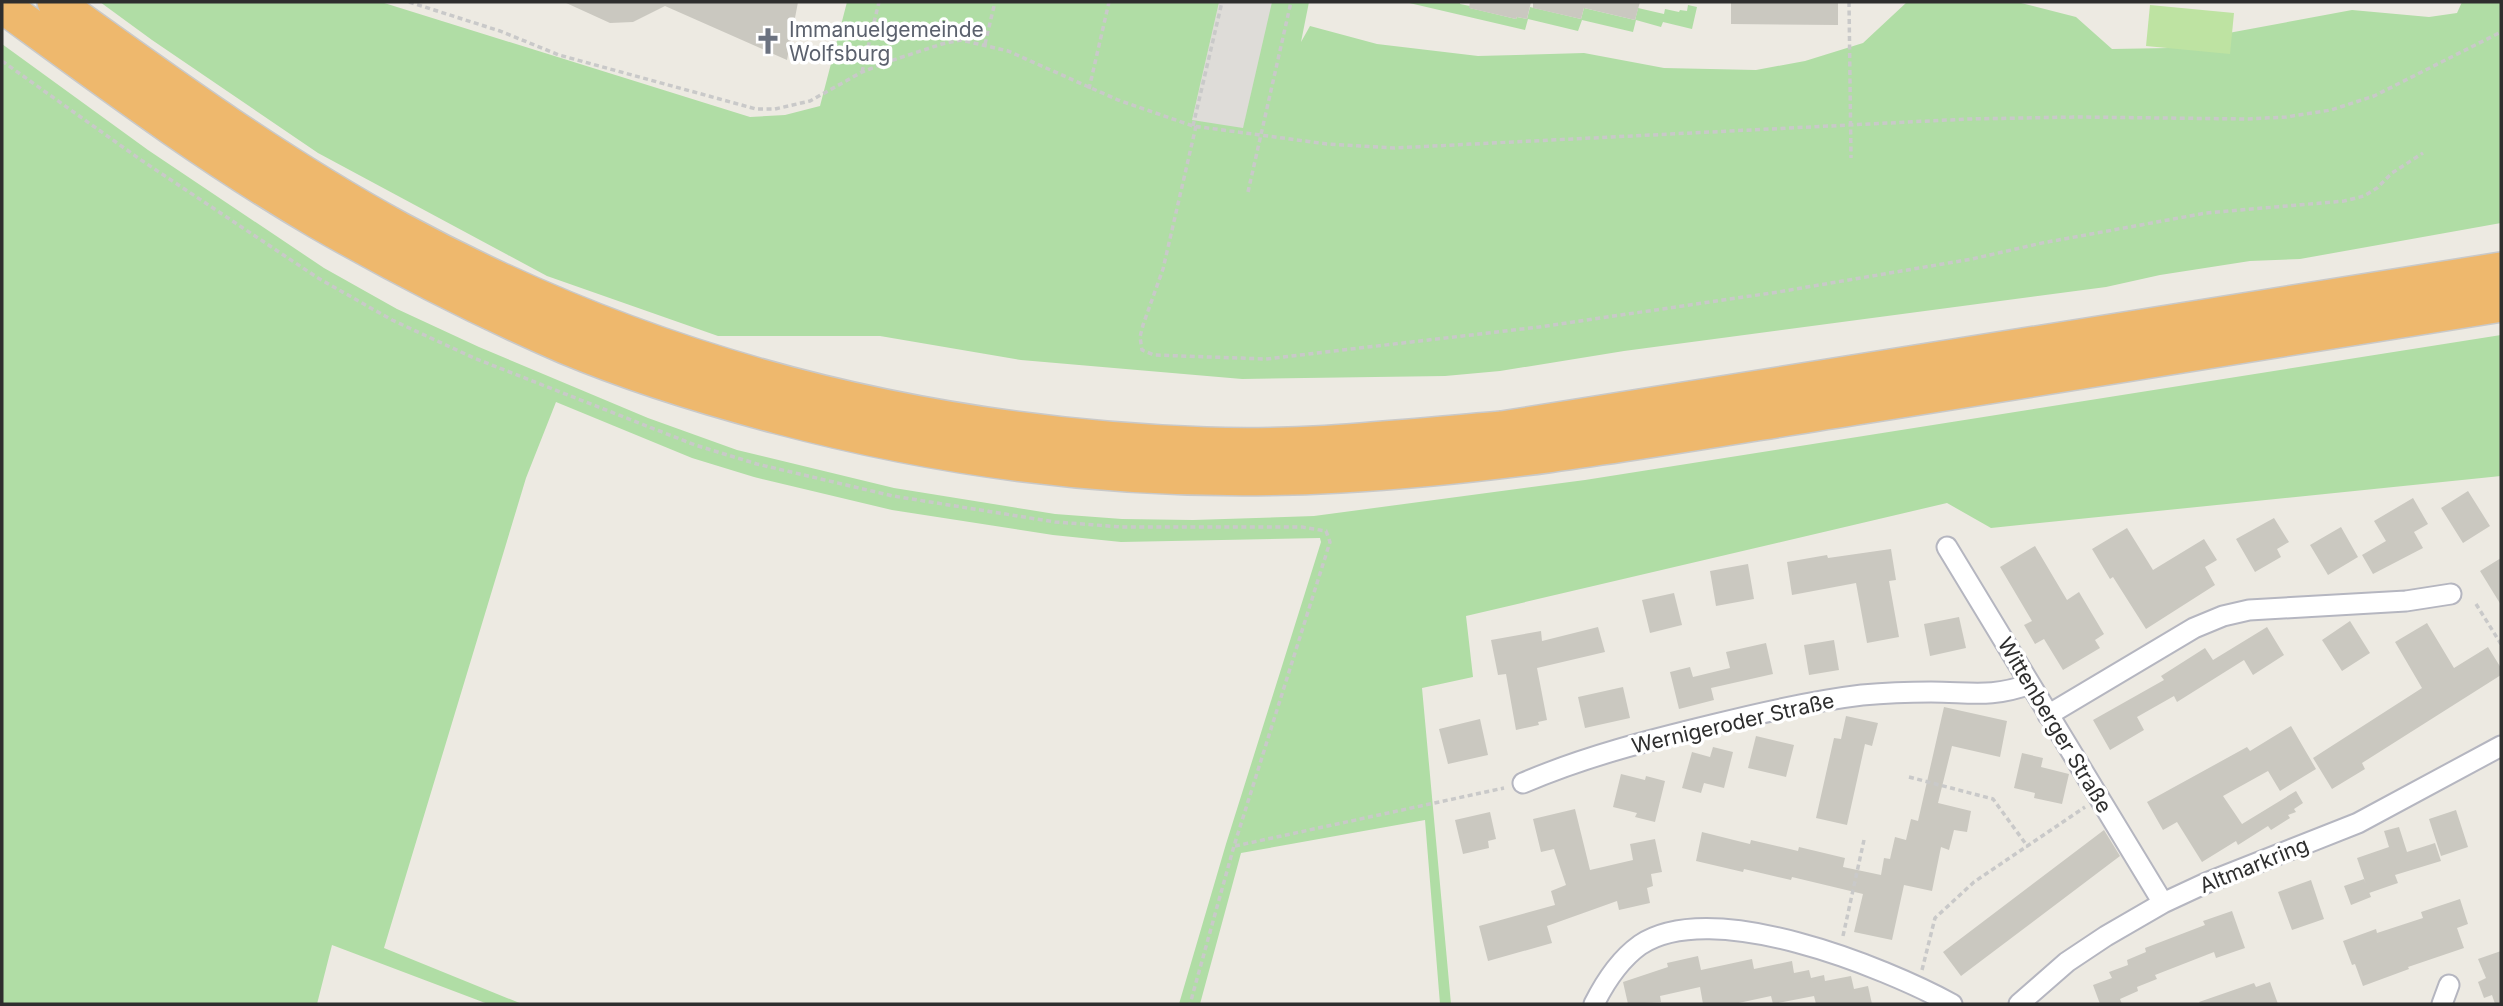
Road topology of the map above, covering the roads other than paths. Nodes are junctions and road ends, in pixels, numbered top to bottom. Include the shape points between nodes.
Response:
1 (55, 2) edge
2 (2, 5) edge
3 (2501, 270) edge
4 (2501, 304) edge
5 (1947, 547) dead end
6 (2451, 594) dead end
7 (2030, 684) junction
8 (2048, 715) junction
9 (2501, 746) edge
10 (1523, 783) road end
11 (2163, 903) junction
12 (2449, 985) dead end
13 (1594, 1004) edge
14 (1952, 1004) edge
15 (2019, 1004) edge
16 (2442, 1004) edge

1 - 3 highway via 230,125 331,189 398,229 525,292 643,340 777,383 967,424 1086,438 1210,445 1324,443 1502,429
2 - 4 highway via 153,114 313,218 439,288 570,348 706,397 848,434 1082,472 1209,478 1339,475 1508,461
5 - 7 street, Wittenberger Straße
6 - 8 street via 2223,616 2194,628
7 - 8 street, Wittenberger Straße
7 - 10 street, Wernigeroder Straße via 1988,695 1863,695 1786,707 1574,762
8 - 11 street, Wittenberger Straße
9 - 11 street, Altmarkring via 2358,823
11 - 15 street, Altmarkring via 2067,962
12 - 16 street
13 - 14 street via 1618,964 1641,944 1699,929 1774,937 1839,955 1917,985

